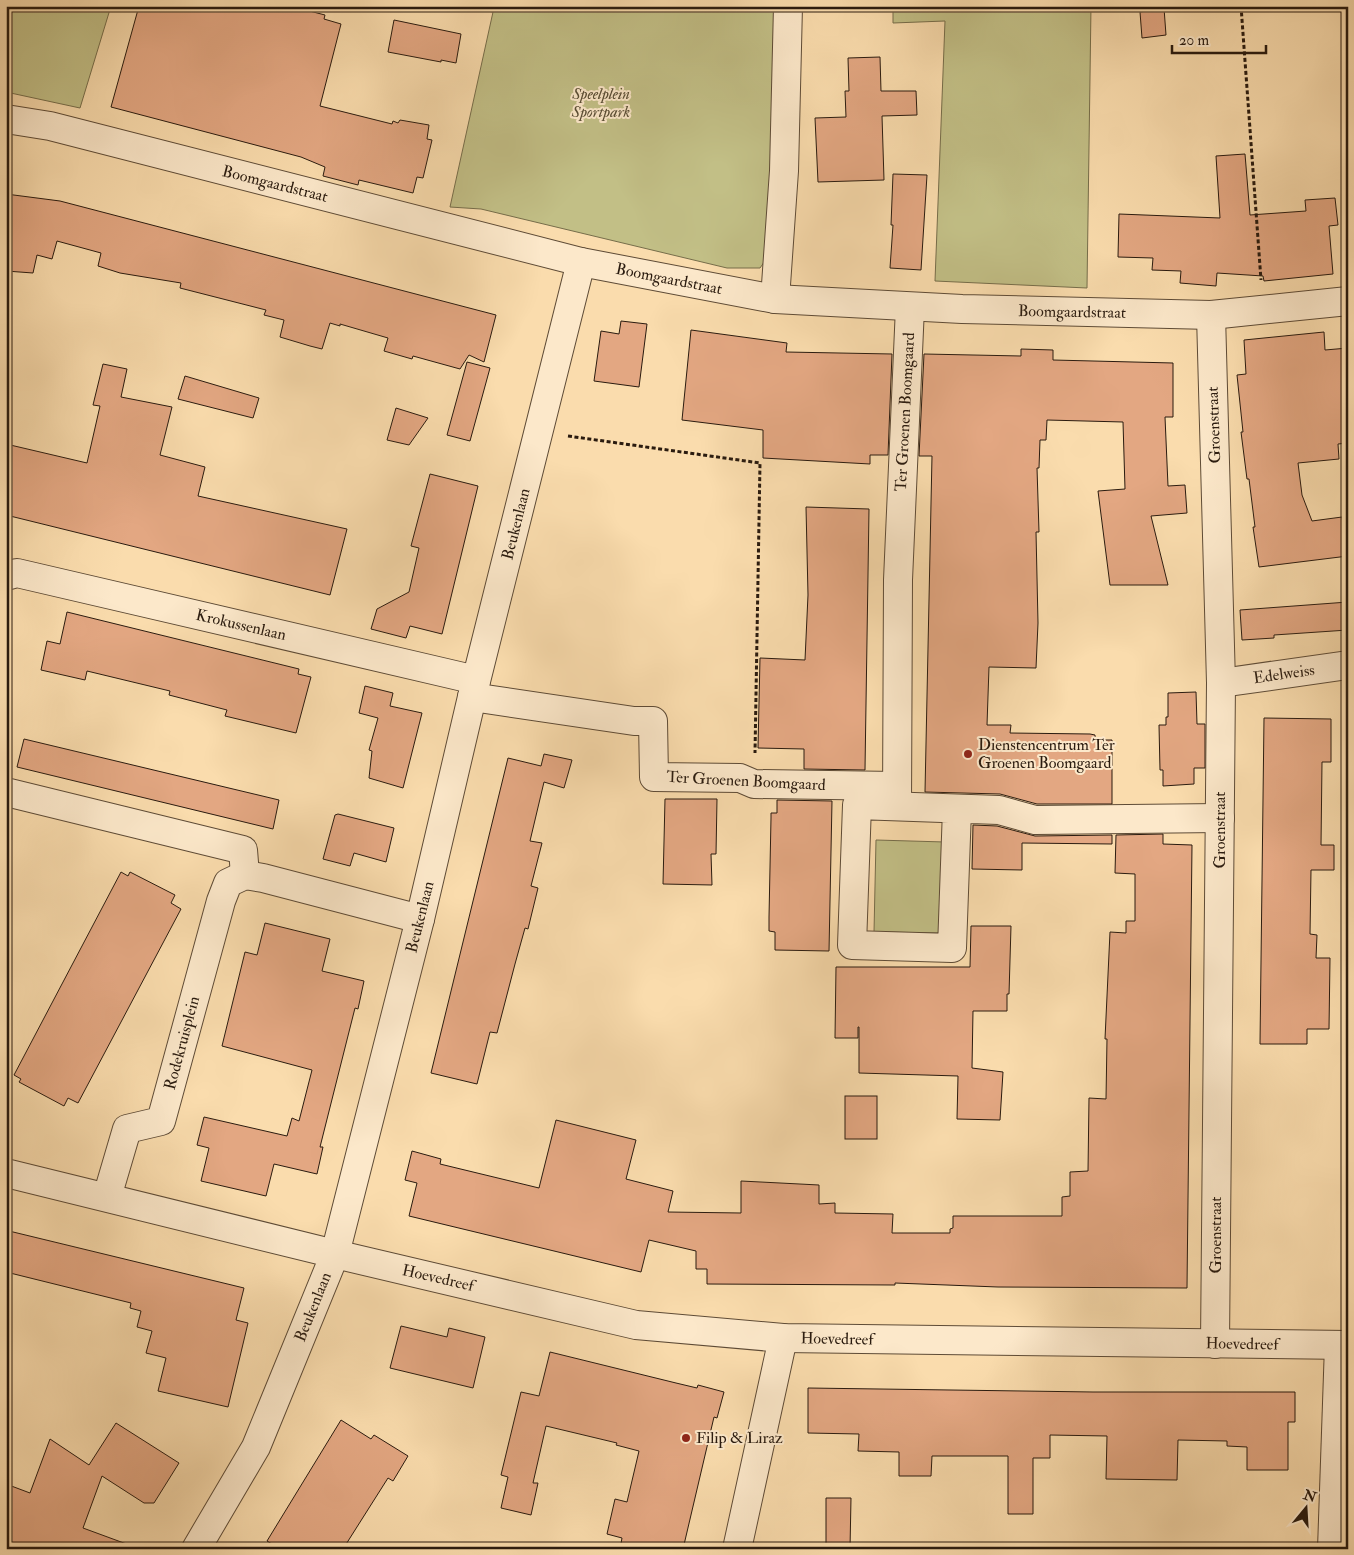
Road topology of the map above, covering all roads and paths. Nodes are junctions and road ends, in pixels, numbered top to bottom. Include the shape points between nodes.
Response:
1 (788, 6) edge
2 (1241, 6) edge
3 (6, 119) edge
4 (581, 262) junction
5 (775, 299) junction
6 (1348, 301) edge
7 (910, 307) junction
8 (1263, 310) junction
9 (1211, 315) junction
10 (540, 432) junction
11 (6, 576) edge
12 (1348, 666) edge
13 (1221, 683) junction
14 (474, 688) junction
15 (747, 781) junction
16 (6, 792) edge
17 (896, 796) junction
18 (957, 809) junction
19 (1220, 818) junction
20 (245, 875) junction
21 (420, 919) junction
22 (6, 1173) edge
23 (107, 1197) junction
24 (335, 1254) junction
25 (783, 1338) junction
26 (1216, 1344) junction
27 (1343, 1345) edge
28 (196, 1549) edge
29 (737, 1549) edge
30 (1332, 1549) edge

1 - 5 street via 784,171
2 - 8 path
3 - 4 street, Boomgaardstraat via 50,126
4 - 5 street, Boomgaardstraat
4 - 10 street, Beukenlaan
5 - 7 street, Boomgaardstraat
6 - 8 street, Boomgaardstraat
7 - 9 street, Boomgaardstraat
7 - 17 street, Ter Groenen Boomgaard via 898,580
8 - 9 street, Boomgaardstraat
9 - 13 street, Groenstraat
10 - 14 street, Beukenlaan
10 - 15 path via 760,463
11 - 14 street, Krokussenlaan via 18,573
12 - 13 street, Edelweiss
13 - 19 street, Groenstraat
14 - 15 street, Ter Groenen Boomgaard via 634,721 654,721 654,777
14 - 21 street, Beukenlaan
15 - 17 street, Ter Groenen Boomgaard
16 - 20 street via 243,850
17 - 18 street, Ter Groenen Boomgaard
17 - 18 street via 857,805 852,945 952,948
18 - 19 street, Ter Groenen Boomgaard via 999,810 1035,820
19 - 26 street, Groenstraat
20 - 21 street
20 - 23 street, Rodekruisplein via 228,883 221,900 160,1121 127,1129
21 - 24 street, Beukenlaan
22 - 23 street
23 - 24 street
24 - 25 street, Hoevedreef via 636,1325
24 - 28 street, Beukenlaan via 256,1447
25 - 26 street, Hoevedreef
25 - 29 street
26 - 27 street, Hoevedreef
27 - 30 street

